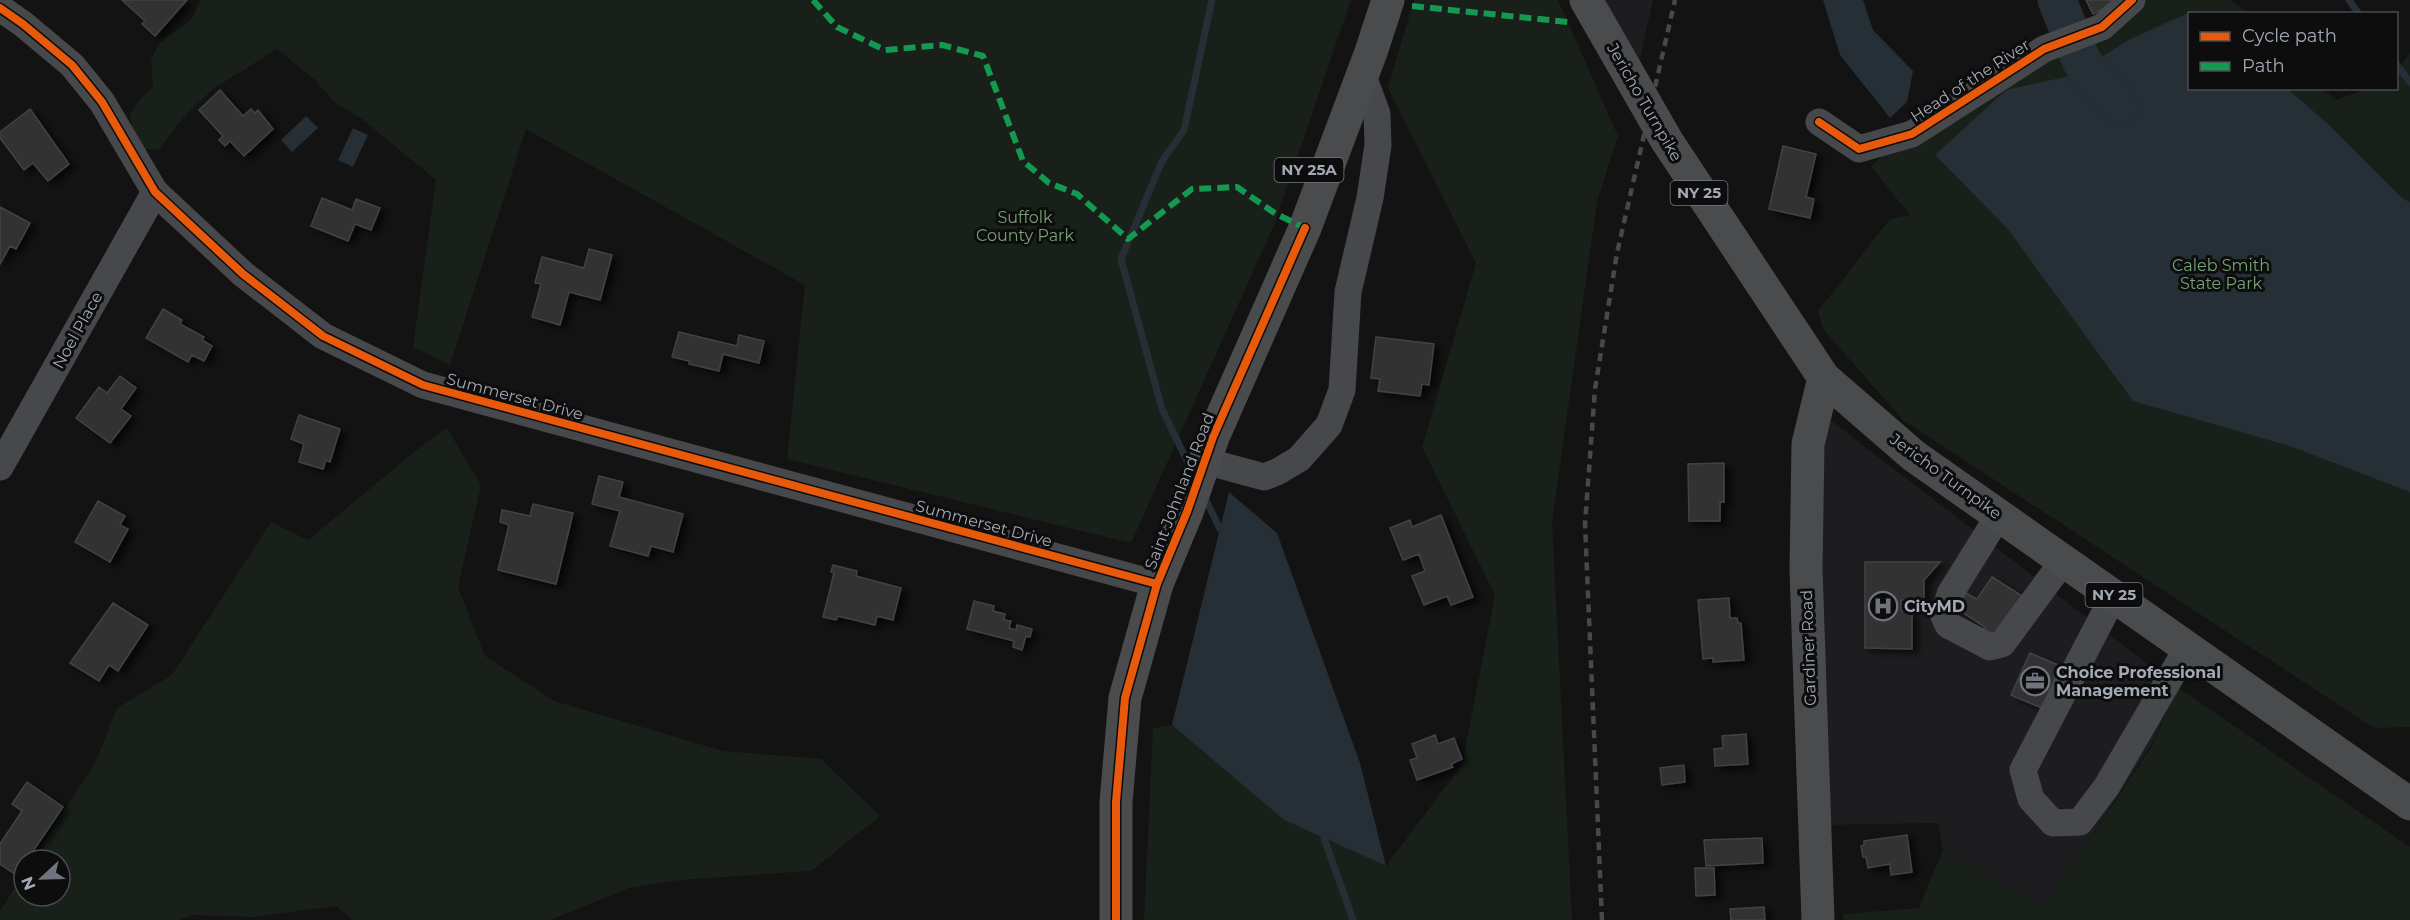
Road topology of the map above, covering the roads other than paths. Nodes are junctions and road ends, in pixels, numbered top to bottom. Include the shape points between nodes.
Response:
1 (1370, 0) edge
2 (1388, 0) edge
3 (1586, 0) edge
4 (2132, 0) edge
5 (0, 9) edge
6 (1363, 76) junction
7 (1819, 122) dead end
8 (154, 192) junction
9 (1255, 342) junction
10 (1824, 378) junction
11 (1209, 449) junction
12 (0, 468) edge
13 (1999, 515) junction
14 (2064, 560) junction
15 (1157, 584) junction
16 (2114, 595) junction
17 (2188, 647) junction
18 (2410, 804) edge
19 (1116, 920) edge
20 (1818, 920) edge

1 - 9 main road, Saint Johnland Road / NY 25A via 1279,258
2 - 6 main road, Saint Johnland Road / NY 25A
3 - 10 main road, Jericho Turnpike / NY 25 via 1667,141
4 - 7 street, Head of the River via 2102,27 2044,49 1912,134 1859,148
5 - 8 street, Summerset Drive via 72,65 102,102
6 - 9 main road, Saint Johnland Road / NY 25A via 1305,228
6 - 11 street via 1377,114 1377,145 1370,198 1348,292 1342,390 1329,425 1299,459 1264,477
8 - 12 street, Noel Place
8 - 15 street, Summerset Drive via 243,274 323,336 423,385
9 - 11 main road, Saint Johnland Road / NY 25A
10 - 13 main road, Jericho Turnpike / NY 25 via 1914,456
10 - 20 main road, Gardiner Road via 1808,444 1806,570
11 - 15 main road, Saint Johnland Road / NY 25A
13 - 14 main road, Jericho Turnpike / NY 25
13 - 14 street via 1950,594 1944,616 1948,625 1990,647 2002,644
14 - 16 main road, Jericho Turnpike / NY 25
15 - 19 main road, Saint Johnland Road / NY 25A via 1125,698 1116,802
16 - 17 main road, Jericho Turnpike / NY 25
16 - 17 street via 2023,770 2031,799 2053,823 2080,822 2107,786
17 - 18 main road, Jericho Turnpike / NY 25

